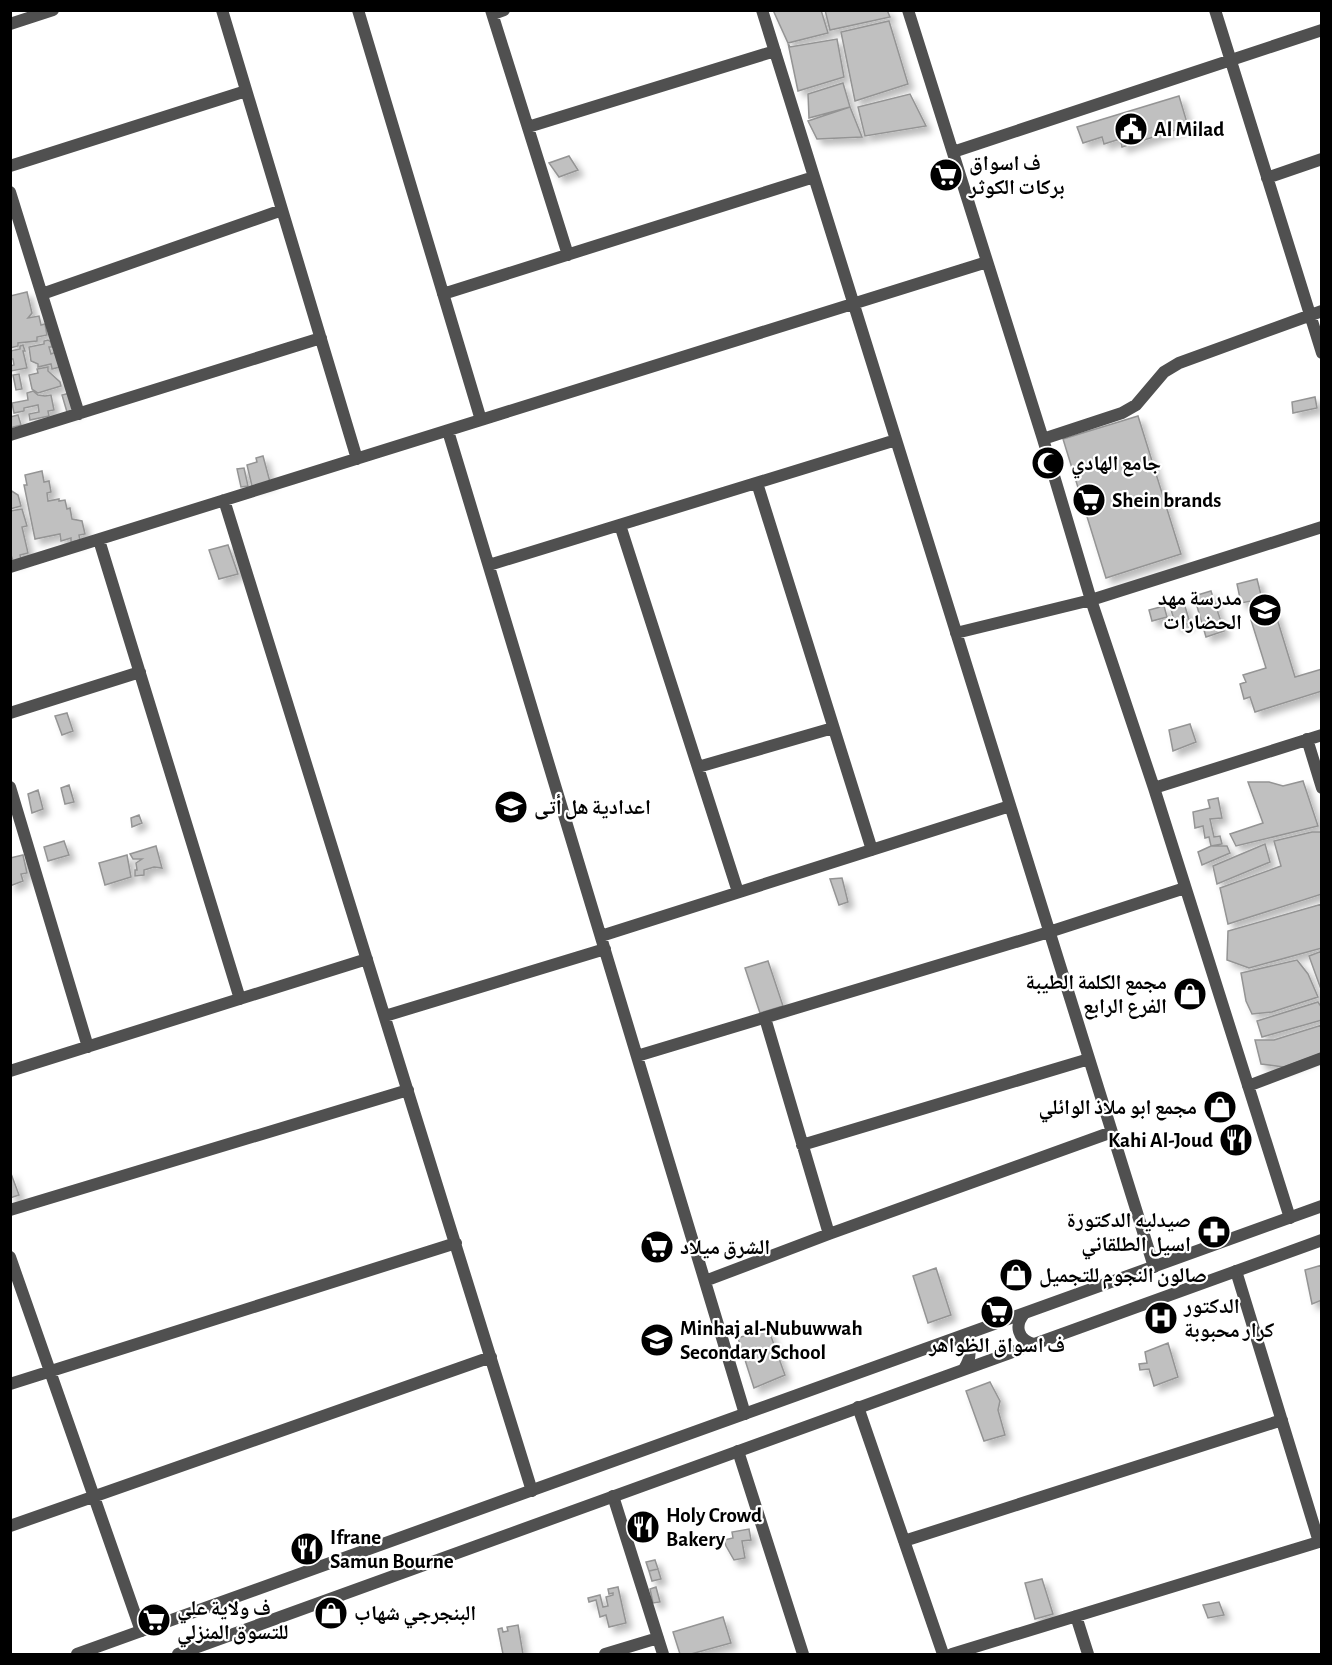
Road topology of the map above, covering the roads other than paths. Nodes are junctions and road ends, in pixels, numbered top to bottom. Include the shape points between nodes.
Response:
1 (52, 10) edge
2 (222, 10) edge
3 (358, 10) edge
4 (762, 10) edge
5 (908, 10) edge
6 (1215, 10) edge
7 (496, 12) edge
8 (10, 24) edge
9 (1322, 30) edge
10 (775, 51) junction
11 (1230, 59) junction
12 (246, 91) junction
13 (528, 127) junction
14 (952, 152) junction
15 (1322, 159) edge
16 (10, 166) edge
17 (814, 177) junction
18 (1267, 178) junction
19 (10, 192) edge
20 (282, 210) junction
21 (568, 255) junction
22 (987, 262) junction
23 (42, 294) junction
24 (443, 294) junction
25 (854, 304) junction
26 (1316, 313) edge
27 (321, 338) junction
28 (1322, 353) edge
29 (79, 414) junction
30 (481, 420) junction
31 (448, 430) junction
32 (10, 435) edge
33 (1043, 439) junction
34 (896, 440) junction
35 (357, 459) junction
36 (757, 483) junction
37 (224, 500) junction
38 (620, 525) junction
39 (1322, 527) edge
40 (99, 540) junction
41 (489, 565) junction
42 (10, 567) edge
43 (1091, 600) junction
44 (956, 633) junction
45 (140, 672) junction
46 (10, 713) edge
47 (833, 728) junction
48 (1322, 735) edge
49 (1307, 739) junction
50 (698, 766) junction
51 (10, 787) edge
52 (1154, 788) junction
53 (1322, 788) edge
54 (1010, 806) junction
55 (872, 850) junction
56 (1185, 888) junction
57 (738, 892) junction
58 (1049, 932) junction
59 (601, 936) junction
60 (605, 949) junction
61 (367, 959) junction
62 (240, 999) junction
63 (385, 1016) junction
64 (765, 1018) junction
65 (88, 1047) junction
66 (637, 1056) junction
67 (1089, 1059) junction
68 (1322, 1059) edge
69 (10, 1071) edge
70 (1248, 1086) junction
71 (408, 1089) junction
72 (1112, 1132) junction
73 (802, 1145) junction
74 (1322, 1206) edge
75 (10, 1210) edge
76 (1290, 1218) junction
77 (829, 1234) junction
78 (1322, 1240) edge
79 (456, 1243) junction
80 (10, 1257) edge
81 (1154, 1267) junction
82 (1236, 1271) junction
83 (705, 1281) junction
84 (1024, 1314) junction
85 (954, 1339) junction
86 (1033, 1344) junction
87 (490, 1357) junction
88 (964, 1369) junction
89 (51, 1372) junction
90 (10, 1384) edge
91 (858, 1407) junction
92 (745, 1414) junction
93 (1282, 1420) junction
94 (738, 1451) junction
95 (532, 1491) junction
96 (613, 1496) junction
97 (94, 1497) junction
98 (10, 1526) edge
99 (904, 1541) junction
100 (1320, 1541) edge
101 (1076, 1616) junction
102 (141, 1631) junction
103 (658, 1638) junction
104 (197, 1651) edge
105 (77, 1654) edge
106 (178, 1654) edge
107 (605, 1654) edge
108 (663, 1654) edge
109 (803, 1654) edge
110 (943, 1654) edge
111 (952, 1654) edge
112 (1088, 1654) edge

1 - 8 street
2 - 12 street
3 - 24 street
4 - 10 street
5 - 14 street
6 - 11 street
7 - 13 street
9 - 11 street
10 - 13 street
10 - 17 street
11 - 14 street
11 - 18 street
12 - 16 street
12 - 20 street
13 - 21 street
14 - 22 street
15 - 18 street
17 - 21 street
17 - 25 street
18 - 26 street
19 - 23 street
20 - 23 street
20 - 27 street
21 - 24 street
22 - 25 street
22 - 33 street
23 - 29 street
24 - 30 street
25 - 30 street
25 - 34 street
26 - 28 street
26 - 33 street via 1179,363 1164,372 1136,405 1122,413
27 - 29 street
27 - 35 street
29 - 32 street
30 - 31 street
31 - 35 street
31 - 41 street
33 - 43 street
34 - 36 street
34 - 44 street
35 - 37 street
36 - 38 street
36 - 47 street
37 - 40 street
37 - 61 street
38 - 41 street
38 - 50 street
39 - 43 street
40 - 42 street
40 - 45 street
41 - 59 street
43 - 44 street
43 - 52 street
44 - 54 street
45 - 46 street
45 - 62 street
47 - 50 street
47 - 55 street
48 - 49 street
49 - 52 street
49 - 53 street
50 - 57 street
51 - 65 street
52 - 56 street
54 - 55 street
54 - 58 street
55 - 57 street
56 - 58 street
56 - 70 street
57 - 59 street
58 - 64 street
58 - 67 street
59 - 60 street
60 - 63 street
60 - 66 street
61 - 62 street
61 - 63 street
62 - 65 street
63 - 71 street
64 - 66 street
64 - 73 street
65 - 69 street
66 - 83 street
67 - 72 street
67 - 73 street
68 - 70 street
70 - 76 street
71 - 75 street
71 - 79 street
72 - 77 street
72 - 81 street
73 - 77 street
74 - 76 street
76 - 81 street
77 - 83 street
78 - 82 street
79 - 87 street
79 - 89 street
80 - 89 street
81 - 84 street
82 - 86 street
82 - 93 street
83 - 92 street
84 - 85 street
84 - 86 street via 1017,1328 1025,1341
85 - 88 street via 967,1345 970,1359
85 - 92 street
86 - 88 street
87 - 95 street
87 - 97 street
88 - 91 street
89 - 90 street
89 - 97 street
91 - 94 street
91 - 99 street
92 - 95 street
93 - 99 street
93 - 100 street
94 - 96 street
94 - 109 street
95 - 102 street
96 - 103 street
96 - 104 street
97 - 98 street
97 - 102 street
99 - 110 street
100 - 101 street
101 - 111 street
101 - 112 street
102 - 105 street
103 - 107 street
103 - 108 street
104 - 106 street

